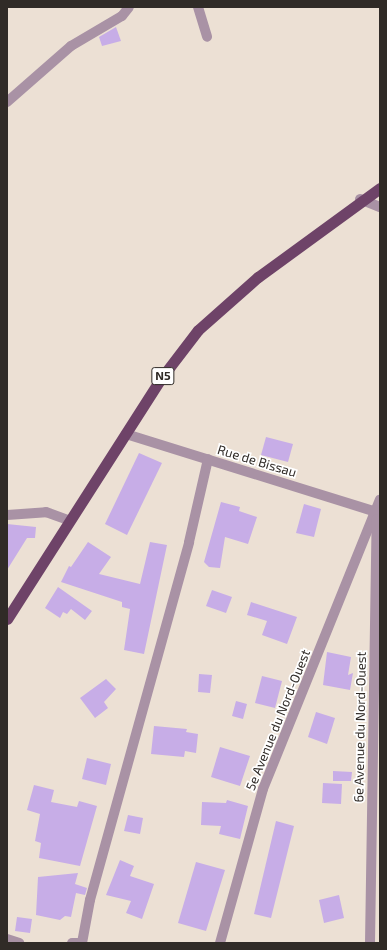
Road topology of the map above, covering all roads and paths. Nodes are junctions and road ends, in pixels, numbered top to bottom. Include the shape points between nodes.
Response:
1 (129, 7) edge
2 (198, 7) edge
3 (207, 38) dead end
4 (7, 102) edge
5 (380, 188) edge
6 (360, 199) junction
7 (380, 206) edge
8 (126, 434) junction
9 (208, 459) junction
10 (380, 500) edge
11 (379, 512) edge
12 (7, 515) edge
13 (68, 520) junction
14 (7, 619) edge
15 (375, 907) edge
16 (7, 940) edge
17 (19, 943) edge
18 (72, 943) edge
19 (220, 943) edge
20 (370, 943) edge

1 - 4 street via 122,16 71,46
2 - 3 street
5 - 6 highway, N5
6 - 7 street
6 - 8 highway, N5 via 258,277 198,330 159,381
8 - 9 street, Rue de Bissau
8 - 13 highway, N5
9 - 11 street, Rue de Bissau
9 - 18 street via 189,542 90,900 82,943
10 - 11 street
11 - 15 street, 6e Avenue du Nord-Ouest
11 - 19 street, 5e Avenue du Nord-Ouest via 263,789
12 - 13 street via 46,512
13 - 14 highway, N5
15 - 20 street, 6e Avenue du Nord-Ouest
16 - 17 street

